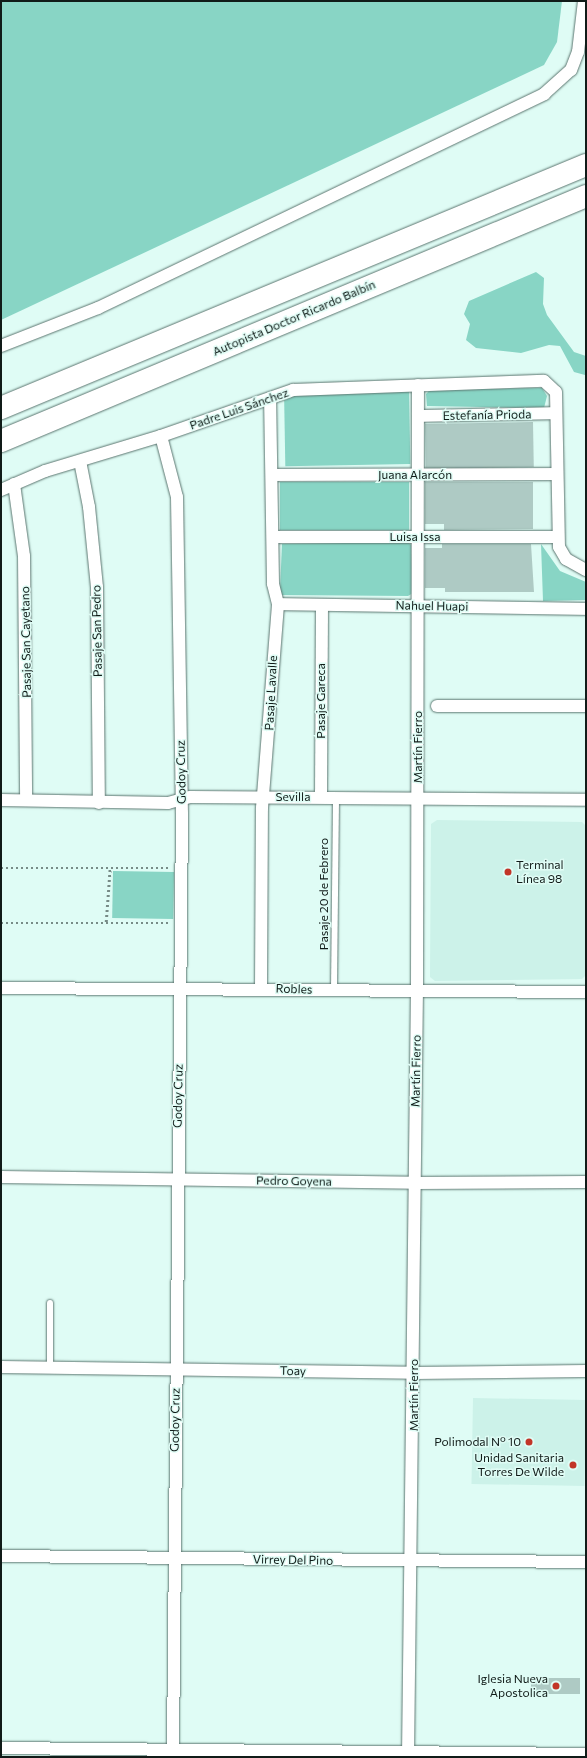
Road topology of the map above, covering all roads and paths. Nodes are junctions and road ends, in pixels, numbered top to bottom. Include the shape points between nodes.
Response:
1 (584, 1) edge
2 (586, 165) edge
3 (586, 196) edge
4 (1, 346) edge
5 (149, 346) junction
6 (418, 385) junction
7 (1, 391) edge
8 (270, 398) junction
9 (1, 408) edge
10 (556, 414) junction
11 (418, 416) junction
12 (161, 436) junction
13 (2, 440) edge
14 (80, 461) junction
15 (557, 474) junction
16 (274, 475) junction
17 (417, 475) junction
18 (14, 484) junction
19 (1, 490) edge
20 (274, 537) junction
21 (416, 537) junction
22 (557, 537) junction
23 (586, 570) edge
24 (278, 604) junction
25 (322, 605) junction
26 (417, 605) junction
27 (586, 609) edge
28 (437, 706) dead end
29 (586, 706) edge
30 (321, 797) junction
31 (336, 797) junction
32 (263, 798) junction
33 (181, 799) junction
34 (1, 800) edge
35 (26, 800) junction
36 (418, 800) junction
37 (586, 800) edge
38 (99, 803) junction
39 (1, 868) edge
40 (110, 868) junction
41 (180, 868) junction
42 (106, 922) junction
43 (1, 923) edge
44 (180, 923) junction
45 (1, 988) edge
46 (261, 988) junction
47 (180, 989) junction
48 (334, 990) junction
49 (418, 992) junction
50 (586, 992) edge
51 (1, 1177) edge
52 (177, 1178) junction
53 (586, 1182) edge
54 (415, 1183) junction
55 (50, 1303) dead end
56 (1, 1367) edge
57 (50, 1368) junction
58 (176, 1370) junction
59 (586, 1371) edge
60 (414, 1373) junction
61 (1, 1556) edge
62 (173, 1558) junction
63 (412, 1562) junction
64 (586, 1562) edge
65 (1, 1748) edge
66 (173, 1754) edge
67 (408, 1754) edge
68 (586, 1754) edge

1 - 4 street via 578,52 571,70 544,94 98,308
2 - 5 highway
3 - 13 highway, Autopista Doctor Ricardo Balbín
5 - 7 highway via 99,356
5 - 9 highway
6 - 8 street, Padre Luis Sánchez via 304,388
6 - 10 street, Padre Luis Sánchez via 544,381 556,392
6 - 11 street, Martín Fierro
8 - 12 street, Padre Luis Sánchez
8 - 16 street, Pasaje Lavalle
10 - 11 street, Estefanía Prioda
10 - 15 street
11 - 17 street, Martín Fierro
12 - 14 street, Padre Luis Sánchez
12 - 33 street, Godoy Cruz via 177,497
14 - 18 street, Padre Luis Sánchez
14 - 38 street, Pasaje San Pedro via 89,508 97,587
15 - 17 street, Juana Alarcón
15 - 22 street
16 - 17 street, Juana Alarcón
16 - 20 street, Pasaje Lavalle
17 - 21 street, Martín Fierro
18 - 19 street, Padre Luis Sánchez
18 - 35 street, Pasaje San Cayetano via 24,556
20 - 21 street, Luisa Issa
20 - 24 street, Pasaje Lavalle via 273,584
21 - 22 street, Luisa Issa
21 - 26 street, Martín Fierro
22 - 23 street via 566,559
24 - 25 street, Nahuel Huapi
24 - 32 street, Pasaje Lavalle
25 - 26 street, Nahuel Huapi
25 - 30 street, Pasaje Gareca
26 - 27 street, Nahuel Huapi
26 - 36 street, Martín Fierro
28 - 29 street
30 - 31 street, Sevilla
30 - 32 street, Sevilla
31 - 36 street, Sevilla
31 - 48 lane, Pasaje 20 de Febrero
32 - 33 street, Sevilla
32 - 46 street, Pasaje Lavalle
33 - 38 street, Sevilla via 168,803
33 - 41 street, Godoy Cruz
34 - 35 street, Sevilla
35 - 38 street, Sevilla
36 - 37 street, Sevilla
36 - 49 street, Martín Fierro
39 - 40 path
40 - 41 path
40 - 42 path
41 - 44 street, Godoy Cruz
42 - 43 path
42 - 44 path
44 - 47 street, Godoy Cruz
45 - 47 street, Robles
46 - 47 street, Robles
46 - 48 street, Robles
47 - 52 street, Godoy Cruz
48 - 49 street, Robles
49 - 50 street, Robles
49 - 54 street, Martín Fierro
51 - 52 street, Pedro Goyena
52 - 54 street, Pedro Goyena
52 - 58 street, Godoy Cruz
53 - 54 street, Pedro Goyena
54 - 60 street, Martín Fierro
55 - 57 lane
56 - 57 street, Toay
57 - 58 street, Toay
58 - 60 street, Toay
58 - 62 street, Godoy Cruz
59 - 60 street, Toay
60 - 63 street, Martín Fierro
61 - 62 street, Virrey Del Pino
62 - 63 street, Virrey Del Pino
62 - 66 street, Godoy Cruz
63 - 64 street, Virrey Del Pino
63 - 67 street, Martín Fierro
65 - 66 street
66 - 67 street
67 - 68 street

